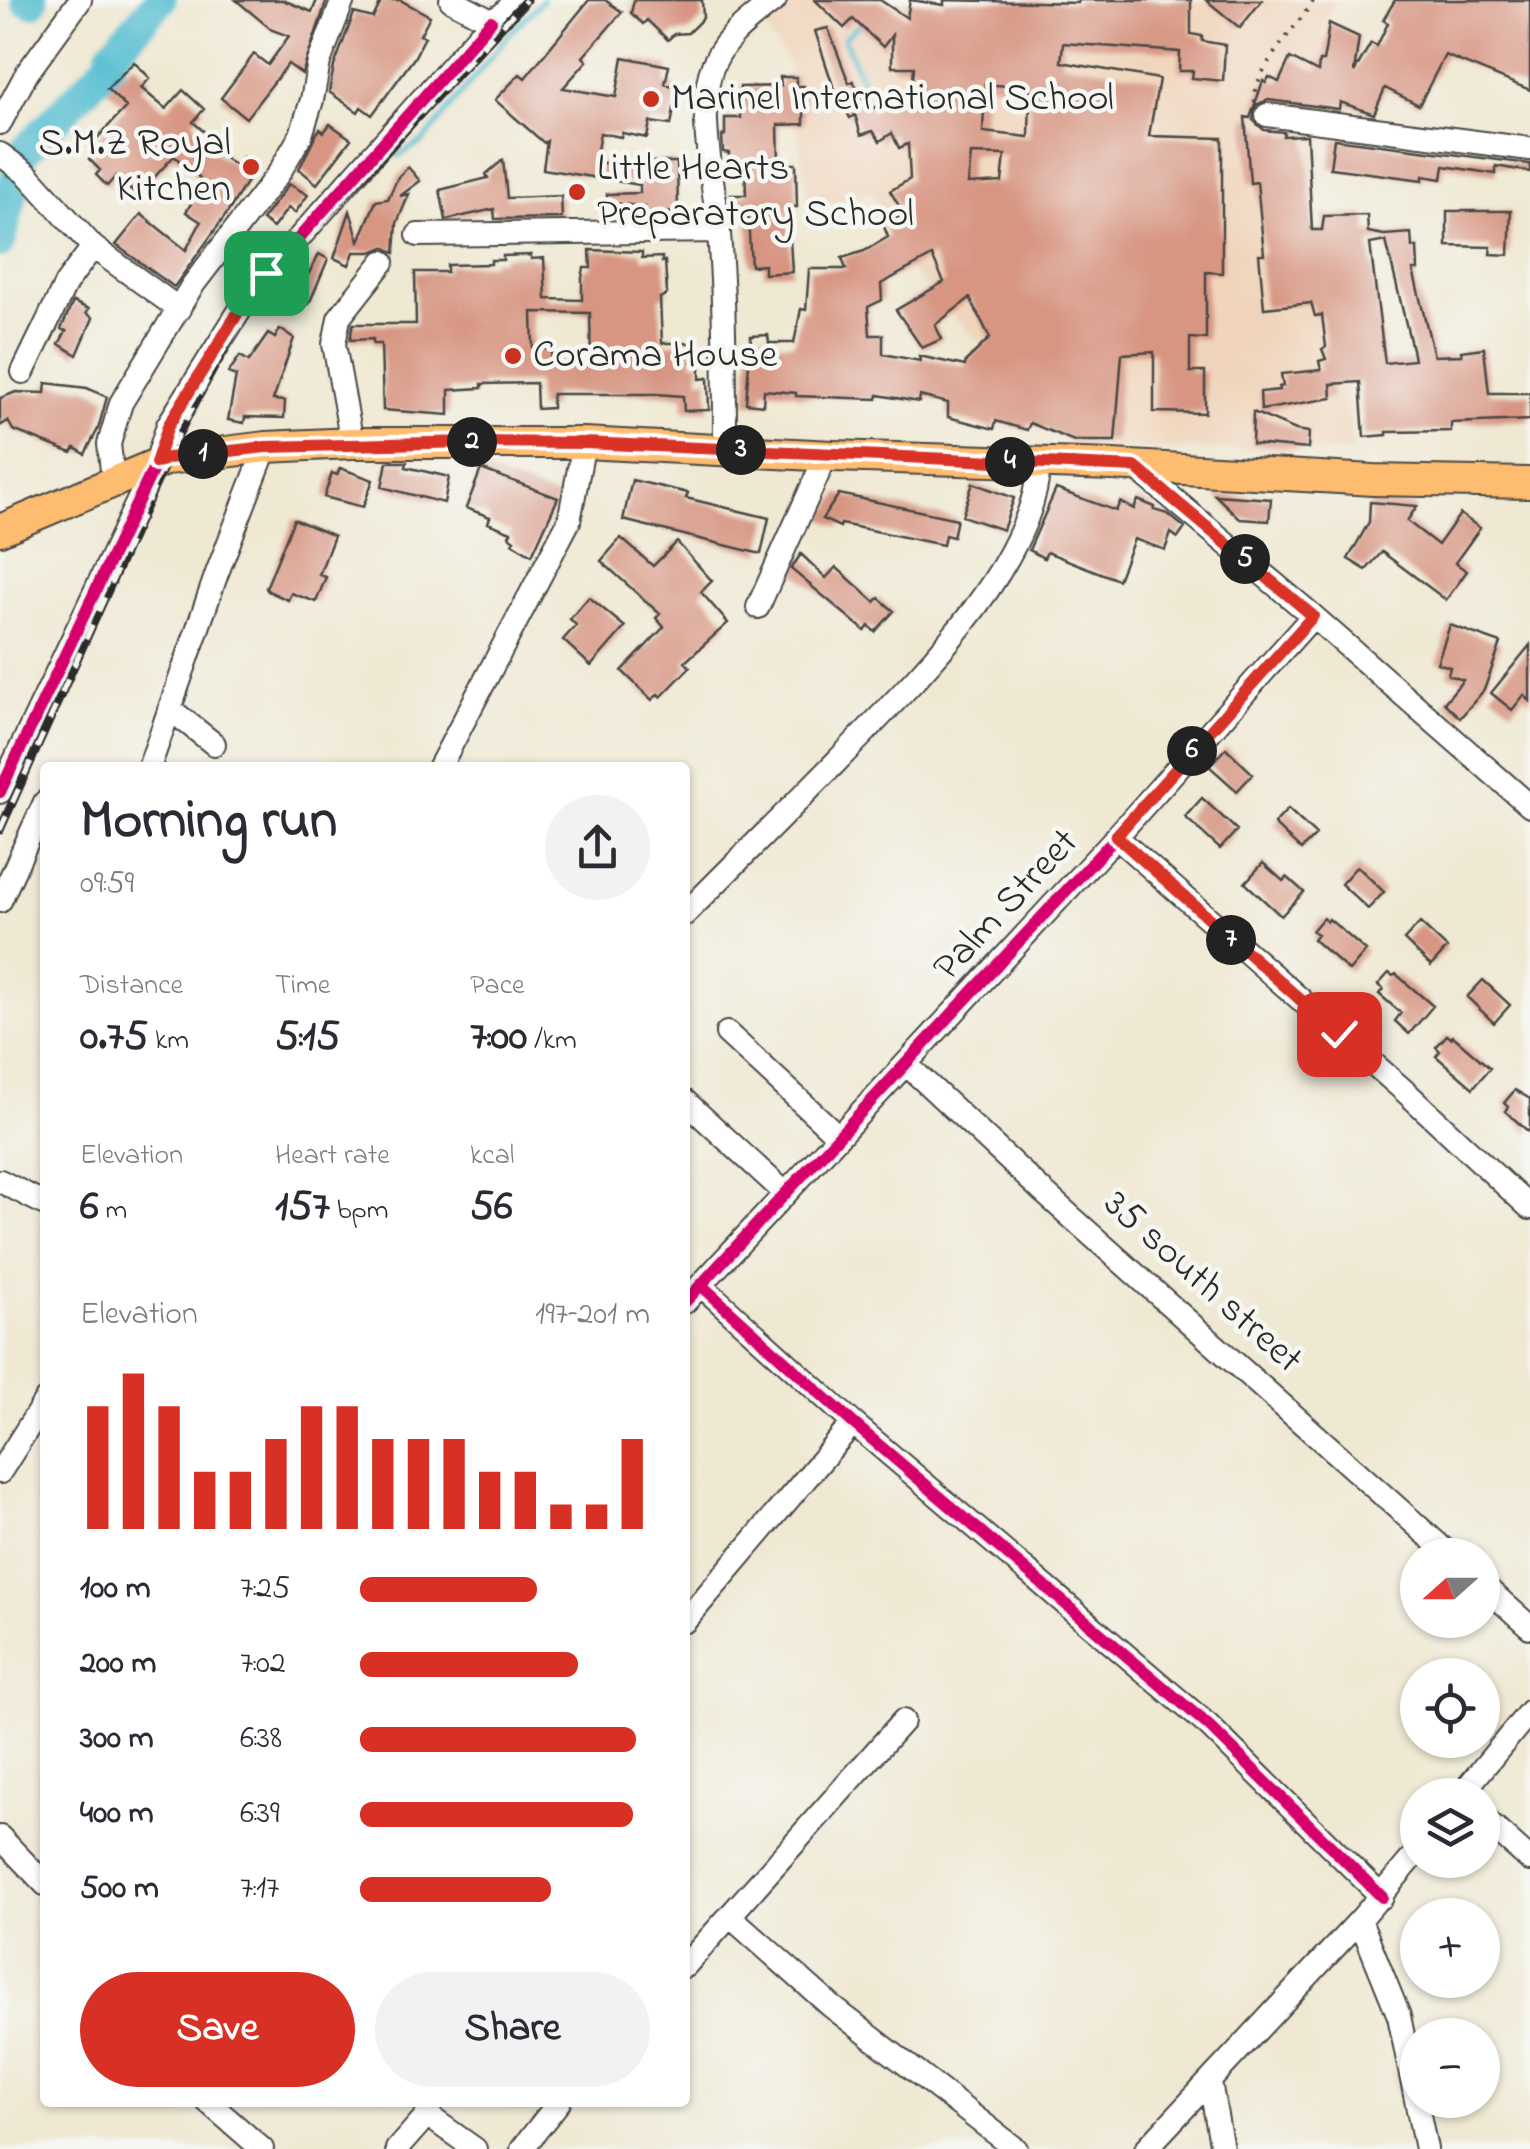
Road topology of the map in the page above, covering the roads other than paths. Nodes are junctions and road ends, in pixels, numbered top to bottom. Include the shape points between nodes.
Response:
1 (80, 0) edge
2 (343, 0) edge
3 (450, 0) edge
4 (516, 0) edge
5 (774, 0) edge
6 (491, 22) junction
7 (1267, 116) road end
8 (0, 123) edge
9 (1530, 150) edge
10 (0, 154) edge
11 (719, 232) junction
12 (418, 234) dead end
13 (93, 247) junction
14 (383, 262) dead end
15 (179, 309) junction
16 (23, 372) dead end
17 (352, 443) junction
18 (584, 443) junction
19 (266, 447) junction
20 (725, 450) junction
21 (826, 456) junction
22 (156, 463) junction
23 (1039, 464) junction
24 (1135, 467) junction
25 (113, 479) junction
26 (1530, 483) edge
27 (0, 530) edge
28 (758, 607) dead end
29 (1313, 616) junction
30 (170, 709) junction
31 (214, 744) dead end
32 (151, 762) edge
33 (442, 762) edge
34 (0, 792) edge
35 (1530, 806) edge
36 (40, 813) edge
37 (1116, 836) junction
38 (0, 900) edge
39 (690, 909) edge
40 (728, 1033) dead end
41 (906, 1064) junction
42 (690, 1105) edge
43 (838, 1136) junction
44 (0, 1181) edge
45 (786, 1193) junction
46 (40, 1201) edge
47 (1530, 1208) edge
48 (693, 1294) edge
49 (40, 1409) edge
50 (852, 1422) junction
51 (0, 1472) edge
52 (1431, 1538) edge
53 (1500, 1600) edge
54 (690, 1615) edge
55 (1530, 1627) edge
56 (1530, 1711) edge
57 (904, 1721) dead end
58 (1475, 1778) edge
59 (1500, 1833) edge
60 (0, 1837) edge
61 (1530, 1860) edge
62 (1400, 1874) edge
63 (40, 1879) edge
64 (1382, 1897) junction
65 (731, 1917) junction
66 (1360, 1920) junction
67 (690, 1961) edge
68 (1210, 2082) junction
69 (214, 2107) edge
70 (555, 2107) edge
71 (429, 2109) edge
72 (262, 2149) edge
73 (397, 2149) edge
74 (475, 2149) edge
75 (522, 2149) edge
76 (1016, 2149) edge
77 (1146, 2149) edge
78 (1222, 2149) edge
79 (1426, 2149) edge

1 - 8 street
2 - 15 street via 301,135
3 - 6 street
4 - 6 street
5 - 11 street via 733,35 710,75 708,136
6 - 22 street via 252,290 168,426
7 - 9 street
10 - 13 street
11 - 12 street
11 - 20 street
13 - 15 street
13 - 16 street via 66,283
14 - 17 street via 339,318 334,344
15 - 25 street via 121,403 109,444
17 - 18 main road
17 - 19 main road
18 - 20 main road
18 - 33 street via 569,521
19 - 22 main road
19 - 30 street
20 - 21 main road
21 - 23 main road
21 - 28 street
22 - 25 main road
22 - 34 street
23 - 24 main road
23 - 39 street via 1030,510 1005,563 953,636
24 - 26 main road
24 - 29 street
25 - 27 main road
29 - 35 street
29 - 37 street, Palm Street
30 - 31 street
30 - 32 street
36 - 38 street
37 - 41 street, Palm Street
37 - 47 street
40 - 43 street
41 - 43 street, Palm Street
41 - 52 street, 35 south street
42 - 45 street
43 - 45 street, Palm Street
44 - 46 street
45 - 48 street, Palm Street
48 - 50 street
49 - 51 street
50 - 54 street
50 - 64 street via 1209,1726
53 - 55 street
56 - 58 street
57 - 65 street
59 - 61 street
60 - 63 street
62 - 64 street
64 - 66 street
65 - 67 street
65 - 76 street via 831,2006
66 - 68 street
66 - 79 street via 1399,2016
68 - 77 street
68 - 78 street
69 - 72 street
70 - 75 street
71 - 73 street
71 - 74 street

